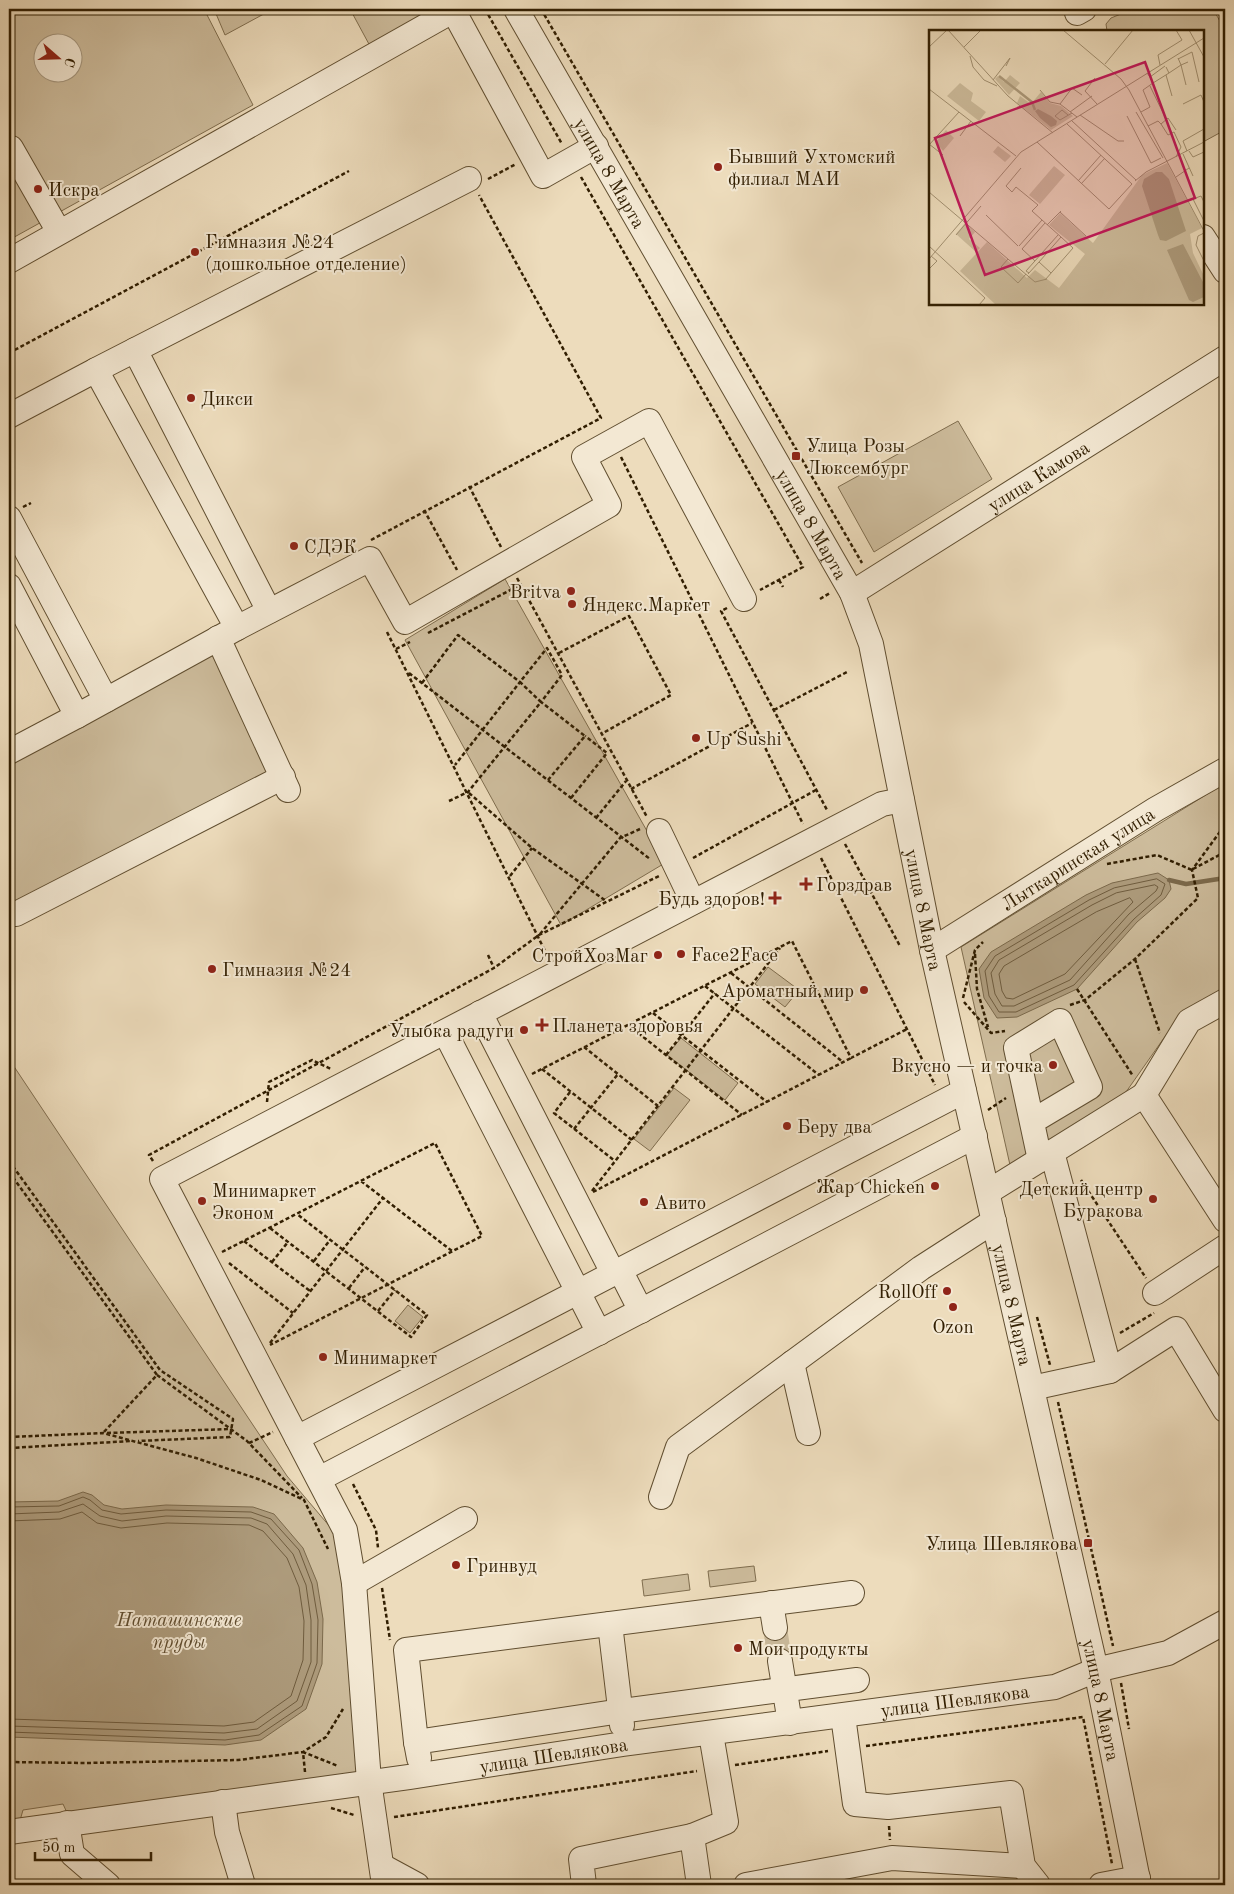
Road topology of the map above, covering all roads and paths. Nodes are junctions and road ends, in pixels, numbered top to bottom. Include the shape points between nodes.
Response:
1 (459, 9) edge
2 (485, 9) edge
3 (516, 9) edge
4 (541, 9) edge
5 (596, 146) junction
6 (9, 149) edge
7 (532, 156) junction
8 (564, 163) junction
9 (349, 171) dead end
10 (471, 182) junction
11 (59, 232) junction
12 (1204, 239) edge
13 (9, 261) edge
14 (1225, 271) edge
15 (135, 350) junction
16 (9, 353) edge
17 (1225, 358) edge
18 (96, 370) junction
19 (9, 416) edge
20 (601, 418) junction
21 (613, 441) junction
22 (469, 486) junction
23 (424, 510) junction
24 (9, 518) edge
25 (364, 544) dead end
26 (509, 563) junction
27 (779, 580) junction
28 (872, 580) junction
29 (9, 586) edge
30 (520, 586) junction
31 (466, 587) junction
32 (783, 587) dead end
33 (852, 593) junction
34 (744, 598) junction
35 (476, 610) junction
36 (269, 611) junction
37 (387, 631) dead end
38 (227, 633) junction
39 (422, 636) dead end
40 (414, 640) dead end
41 (396, 649) junction
42 (559, 653) junction
43 (407, 671) junction
44 (849, 671) dead end
45 (520, 682) junction
46 (422, 683) junction
47 (106, 700) junction
48 (541, 702) junction
49 (774, 710) junction
50 (77, 716) junction
51 (752, 723) junction
52 (482, 729) junction
53 (603, 733) junction
54 (585, 736) junction
55 (504, 746) junction
56 (9, 752) edge
57 (454, 765) junction
58 (1225, 770) edge
59 (548, 780) junction
60 (627, 780) junction
61 (631, 789) junction
62 (816, 790) junction
63 (468, 792) junction
64 (571, 798) junction
65 (902, 800) junction
66 (449, 801) dead end
67 (793, 803) junction
68 (596, 818) junction
69 (1225, 825) edge
70 (836, 827) junction
71 (651, 828) junction
72 (620, 838) junction
73 (812, 840) junction
74 (532, 848) junction
75 (1225, 852) edge
76 (652, 860) dead end
77 (676, 867) junction
78 (1101, 867) dead end
79 (1192, 870) junction
80 (509, 876) junction
81 (581, 884) junction
82 (607, 902) junction
83 (693, 902) junction
84 (16, 914) dead end
85 (539, 935) junction
86 (986, 939) dead end
87 (900, 946) dead end
88 (781, 947) junction
89 (932, 950) junction
90 (975, 950) junction
91 (488, 954) dead end
92 (1135, 959) junction
93 (550, 960) dead end
94 (494, 968) junction
95 (730, 973) junction
96 (705, 986) junction
97 (750, 988) junction
98 (1077, 989) dead end
99 (715, 993) junction
100 (1085, 1000) junction
101 (1225, 1001) edge
102 (1067, 1006) dead end
103 (734, 1008) junction
104 (653, 1012) junction
105 (480, 1013) junction
106 (628, 1025) junction
107 (907, 1029) junction
108 (1012, 1030) dead end
109 (445, 1032) junction
110 (991, 1033) junction
111 (682, 1035) junction
112 (584, 1047) junction
113 (701, 1050) junction
114 (666, 1055) junction
115 (1167, 1056) junction
116 (851, 1058) junction
117 (844, 1062) junction
118 (542, 1069) junction
119 (685, 1071) junction
120 (618, 1074) junction
121 (529, 1075) dead end
122 (819, 1075) junction
123 (938, 1091) dead end
124 (964, 1091) junction
125 (570, 1092) junction
126 (1144, 1095) junction
127 (767, 1102) junction
128 (658, 1106) junction
129 (591, 1108) junction
130 (742, 1115) junction
131 (1033, 1121) dead end
132 (574, 1129) junction
133 (975, 1136) junction
134 (632, 1140) junction
135 (149, 1155) dead end
136 (1046, 1156) junction
137 (9, 1161) edge
138 (615, 1161) junction
139 (9, 1172) edge
140 (1069, 1180) junction
141 (361, 1181) junction
142 (988, 1192) junction
143 (1016, 1195) dead end
144 (383, 1198) junction
145 (297, 1214) junction
146 (1225, 1220) edge
147 (994, 1222) junction
148 (270, 1228) junction
149 (330, 1240) junction
150 (244, 1241) junction
151 (288, 1242) junction
152 (1225, 1247) edge
153 (343, 1249) junction
154 (452, 1251) junction
155 (218, 1255) dead end
156 (226, 1261) dead end
157 (314, 1261) junction
158 (272, 1262) junction
159 (365, 1267) junction
160 (326, 1271) junction
161 (617, 1272) junction
162 (388, 1284) junction
163 (349, 1288) junction
164 (395, 1290) junction
165 (310, 1291) junction
166 (578, 1292) junction
167 (361, 1298) junction
168 (1156, 1302) junction
169 (378, 1311) junction
170 (641, 1311) junction
171 (293, 1313) junction
172 (599, 1333) junction
173 (1103, 1344) junction
174 (792, 1363) junction
175 (1110, 1371) junction
176 (157, 1375) junction
177 (1032, 1388) junction
178 (1225, 1410) edge
179 (231, 1429) junction
180 (294, 1431) junction
181 (103, 1433) junction
182 (808, 1433) dead end
183 (9, 1437) edge
184 (136, 1441) junction
185 (249, 1443) junction
186 (9, 1448) edge
187 (319, 1479) junction
188 (661, 1497) dead end
189 (304, 1500) junction
190 (466, 1519) dead end
191 (328, 1550) dead end
192 (354, 1583) junction
193 (852, 1593) dead end
194 (771, 1603) junction
195 (1225, 1622) edge
196 (610, 1624) junction
197 (775, 1628) tunnel mouth
198 (780, 1661) tunnel mouth
199 (1096, 1670) junction
200 (857, 1680) dead end
201 (785, 1689) junction
202 (344, 1702) dead end
203 (621, 1711) junction
204 (843, 1716) junction
205 (790, 1723) junction
206 (711, 1734) junction
207 (416, 1742) junction
208 (623, 1744) junction
209 (848, 1748) junction
210 (303, 1752) junction
211 (9, 1762) edge
212 (338, 1766) dead end
213 (718, 1768) junction
214 (421, 1774) junction
215 (306, 1776) dead end
216 (369, 1781) junction
217 (222, 1802) junction
218 (888, 1806) junction
219 (327, 1807) dead end
220 (375, 1820) junction
221 (67, 1823) junction
222 (9, 1832) edge
223 (692, 1836) junction
224 (892, 1858) junction
225 (1023, 1866) junction
226 (383, 1876) edge
227 (1124, 1883) edge
228 (108, 1885) edge
229 (243, 1885) edge
230 (417, 1885) edge
231 (584, 1885) edge
232 (699, 1885) edge
233 (746, 1885) edge
234 (1038, 1885) edge

1 - 7 street
1 - 8 street
1 - 11 street
2 - 8 path
3 - 5 street, улица 8 Марта
4 - 28 path
5 - 8 street
5 - 33 street, улица 8 Марта
6 - 11 street via 12,148
7 - 8 street via 543,176
7 - 10 path
8 - 27 path via 803,567
9 - 16 path
10 - 15 street
10 - 20 path
11 - 13 street
12 - 14 street
15 - 18 street
15 - 36 street
17 - 28 street, улица Камова
18 - 19 street
18 - 38 street
20 - 21 path
20 - 22 path
21 - 26 street via 584,457 609,505
21 - 34 street via 649,421
21 - 51 path
22 - 23 path
22 - 26 path
23 - 25 path
23 - 31 path
24 - 47 street
26 - 30 path
26 - 31 street
27 - 32 path
27 - 34 path
28 - 33 street, улица Камова
29 - 50 street
30 - 35 path
30 - 42 path
31 - 35 path
31 - 36 street via 405,622 370,559
33 - 65 street, улица 8 Марта via 871,644
34 - 49 path via 721,611
35 - 39 path
36 - 38 street
37 - 41 path
38 - 47 street
38 - 84 street via 286,784
40 - 41 path
41 - 43 path
42 - 53 path
42 - 53 path via 629,616 671,695
43 - 46 path
43 - 57 path
44 - 49 path
45 - 46 path via 458,635
45 - 48 path
45 - 48 path via 546,648 562,675
45 - 52 path
46 - 52 path
47 - 50 street
48 - 54 path
48 - 55 path
49 - 62 path
50 - 56 street
51 - 61 path
51 - 67 path
52 - 55 path
52 - 57 path
53 - 60 path
54 - 59 path
54 - 64 path via 607,753
55 - 59 path
55 - 63 path
57 - 63 path
58 - 89 street, Лыткаринская улица via 1156,809
59 - 64 path
60 - 61 path
60 - 68 path
61 - 71 path
62 - 67 path
62 - 70 path
63 - 66 path
63 - 74 path
63 - 80 path
64 - 68 path
65 - 70 street via 882,804
65 - 89 street, улица 8 Марта
67 - 73 path
67 - 77 path
68 - 72 path
69 - 79 path
70 - 73 street
70 - 87 path
71 - 72 path
71 - 77 street
72 - 76 path
72 - 81 path
73 - 83 street
73 - 107 path
74 - 80 path
74 - 81 path
75 - 79 path
77 - 82 path
77 - 83 street
78 - 79 path via 1157,855
79 - 92 path via 1198,898
80 - 85 path
81 - 82 path
81 - 85 path
82 - 85 path
83 - 105 street
85 - 93 path
85 - 94 path
86 - 90 path
88 - 95 path
88 - 97 path
88 - 116 path via 792,942
89 - 124 street, улица 8 Марта
90 - 110 path via 976,988 984,1020
90 - 110 path via 963,1001
91 - 94 path
92 - 100 path
92 - 115 path
94 - 135 path
95 - 96 path
95 - 97 path
96 - 99 path
96 - 104 path
97 - 103 path
97 - 117 path
98 - 100 path
99 - 103 path
99 - 111 path
100 - 102 path
100 - 126 path
101 - 115 street via 1189,1021
103 - 113 path
103 - 122 path
104 - 106 path
104 - 111 path
105 - 109 street
105 - 161 street
106 - 112 path
106 - 114 path
107 - 116 path
107 - 123 path
108 - 110 path
109 - 166 street
109 - 180 street via 162,1179
111 - 113 path
111 - 114 path
112 - 118 path
112 - 120 path
113 - 119 path
113 - 127 path
114 - 119 path
115 - 126 street
116 - 117 path
117 - 122 path
118 - 121 path
118 - 125 path
119 - 128 path
119 - 130 path
120 - 128 path
120 - 129 path
122 - 127 path
124 - 133 street, улица 8 Марта
124 - 161 street
125 - 129 path
125 - 132 path via 554,1112
126 - 136 street
126 - 146 street
127 - 130 path
128 - 134 path
129 - 132 path
129 - 134 path
130 - 138 path via 589,1194
131 - 136 street
132 - 138 path
133 - 142 street, улица 8 Марта
133 - 170 street
134 - 138 path
136 - 140 street
136 - 142 street
137 - 179 path via 160,1370 232,1419
139 - 176 path
140 - 143 path
140 - 168 path
140 - 173 street
141 - 144 path
141 - 145 path
141 - 154 path via 435,1143 482,1236
142 - 147 street, улица 8 Марта
144 - 153 path
144 - 154 path
145 - 148 path
145 - 149 path
147 - 174 street via 921,1268
147 - 177 street, улица 8 Марта
148 - 150 path
148 - 151 path
149 - 153 path
149 - 157 path
150 - 155 path
150 - 158 path
151 - 157 path
151 - 158 path
152 - 168 street
153 - 159 path
153 - 160 path
154 - 162 path
156 - 171 path
157 - 160 path
158 - 165 path
159 - 162 path
159 - 163 path
160 - 163 path
160 - 165 path
161 - 166 street
161 - 170 street
162 - 164 path
162 - 167 path
163 - 167 path
164 - 169 path
164 - 169 path via 428,1315 411,1337
165 - 171 path
166 - 172 street
166 - 180 street
167 - 169 path
167 - 171 path via 267,1346
168 - 173 path
170 - 172 street
172 - 187 street
173 - 175 street
174 - 182 street
174 - 188 street via 678,1447
175 - 177 street
175 - 178 street via 1176,1329
176 - 179 path
176 - 181 path
177 - 199 street, улица 8 Марта
179 - 181 path
179 - 184 path via 230,1437
179 - 185 path
180 - 185 path
180 - 187 street
181 - 183 path
181 - 184 path
184 - 186 path
184 - 189 path via 261,1480
185 - 189 path
187 - 192 street via 345,1530
189 - 191 path
190 - 192 street
192 - 216 street
193 - 194 street
194 - 196 street
194 - 197 street
195 - 199 street, улица Шевлякова via 1168,1653
196 - 203 street
196 - 207 street via 406,1650
198 - 201 street
199 - 204 street, улица Шевлякова via 1055,1686
199 - 227 street, улица 8 Марта
200 - 201 street
201 - 203 street
201 - 205 street
202 - 210 path via 342,1712 326,1737
203 - 207 street
203 - 208 street
204 - 205 street, улица Шевлякова
204 - 209 street
205 - 206 street, улица Шевлякова
206 - 208 street, улица Шевлякова
206 - 213 street
207 - 214 street
208 - 214 street, улица Шевлякова
209 - 213 path
209 - 218 street via 855,1804
209 - 227 path via 1084,1717
210 - 211 path via 238,1760
210 - 212 path
210 - 215 path
213 - 220 path
213 - 223 street via 726,1822
214 - 216 street, улица Шевлякова
216 - 217 street, улица Шевлякова
216 - 220 street
217 - 221 street, улица Шевлякова
217 - 229 street via 227,1832
218 - 224 path
218 - 225 street via 1011,1793
219 - 220 path
220 - 226 street
221 - 222 street, улица Шевлякова
221 - 228 street via 72,1854
223 - 231 street via 581,1859
223 - 232 street
224 - 225 street
224 - 233 street
225 - 234 street
226 - 230 street

